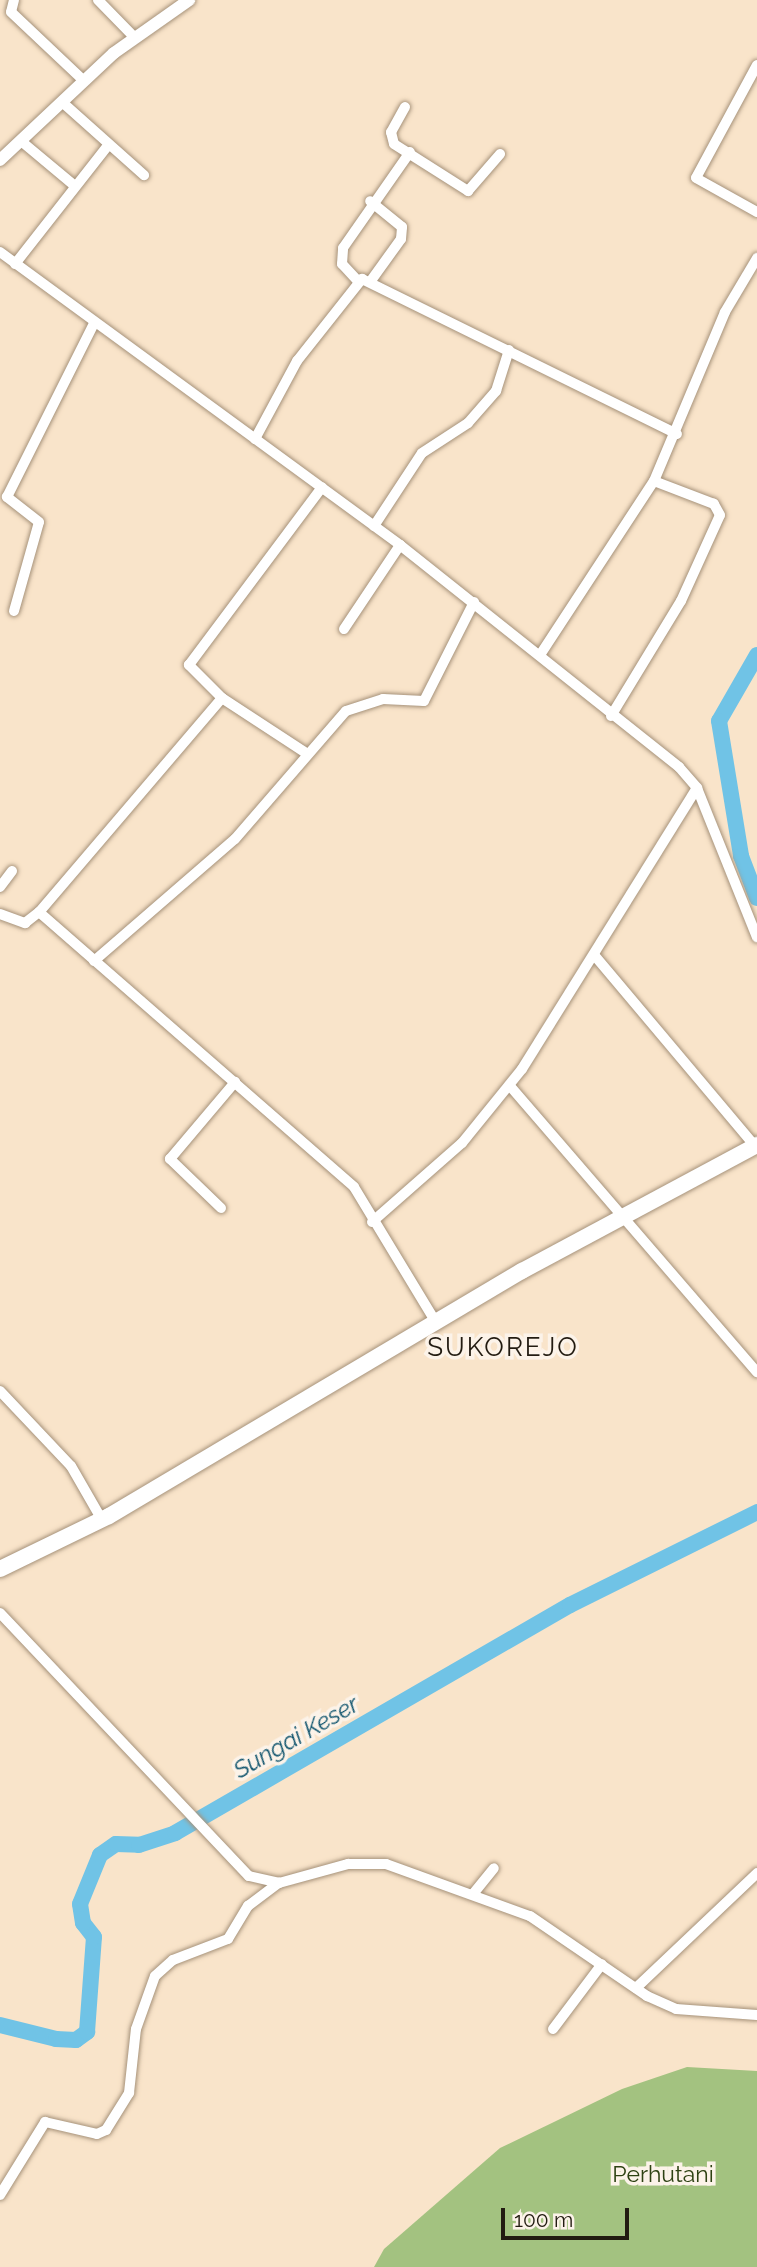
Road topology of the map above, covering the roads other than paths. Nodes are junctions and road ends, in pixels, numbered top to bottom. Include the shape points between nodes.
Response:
1 (14, 0) edge
2 (98, 0) edge
3 (189, 0) edge
4 (133, 36) junction
5 (757, 65) edge
6 (84, 81) junction
7 (62, 102) junction
8 (405, 107) dead end
9 (21, 141) junction
10 (109, 144) junction
11 (410, 152) junction
12 (500, 153) dead end
13 (0, 160) edge
14 (144, 175) dead end
15 (75, 186) junction
16 (370, 201) junction
17 (757, 212) edge
18 (0, 252) edge
19 (757, 258) edge
20 (15, 264) junction
21 (357, 280) junction
22 (370, 282) junction
23 (94, 323) junction
24 (509, 350) junction
25 (677, 434) junction
26 (255, 439) junction
27 (654, 481) junction
28 (322, 486) junction
29 (374, 526) junction
30 (400, 545) junction
31 (474, 602) junction
32 (14, 611) dead end
33 (344, 629) dead end
34 (540, 655) junction
35 (222, 698) junction
36 (611, 716) junction
37 (306, 753) junction
38 (697, 788) junction
39 (12, 871) dead end
40 (0, 887) edge
41 (40, 912) junction
42 (0, 914) edge
43 (757, 937) edge
44 (595, 957) junction
45 (94, 961) junction
46 (235, 1082) junction
47 (510, 1086) junction
48 (756, 1145) edge
49 (221, 1208) dead end
50 (625, 1213) junction
51 (372, 1222) junction
52 (437, 1324) junction
53 (757, 1372) edge
54 (0, 1391) edge
55 (102, 1520) junction
56 (0, 1569) edge
57 (0, 1613) edge
58 (494, 1868) dead end
59 (757, 1873) edge
60 (279, 1883) junction
61 (473, 1894) junction
62 (602, 1964) junction
63 (636, 1988) junction
64 (757, 2014) edge
65 (554, 2029) dead end
66 (0, 2195) edge

1 - 6 street via 11,12
2 - 4 street
3 - 4 street
4 - 6 street
5 - 17 street via 696,178
6 - 7 street
7 - 9 street
7 - 10 street
8 - 11 street via 391,139
9 - 13 street
9 - 15 street
10 - 14 street
10 - 15 street
11 - 12 street via 471,191
11 - 16 street
15 - 20 street
16 - 21 street via 341,258
16 - 22 street via 402,227 401,239
18 - 20 street
19 - 25 street via 725,312
20 - 23 street
21 - 22 street
21 - 26 street via 290,372
22 - 24 street
23 - 26 street
23 - 32 street via 7,497 39,522
24 - 25 street
24 - 29 street via 496,391 468,423 415,461
25 - 27 street
26 - 28 street
27 - 34 street
27 - 36 street via 714,504 720,515 681,601
28 - 29 street
28 - 35 street via 190,661 192,674
29 - 30 street
30 - 31 street
30 - 33 street
31 - 34 street
31 - 37 street via 424,701 362,703 330,724
34 - 36 street
35 - 37 street
35 - 41 street
36 - 38 street
37 - 45 street via 235,839
38 - 43 street
38 - 44 street
39 - 40 street
41 - 42 street via 25,923
41 - 45 street
44 - 47 street
44 - 48 street
45 - 46 street
46 - 49 street via 170,1159
46 - 51 street via 354,1186
47 - 50 street
47 - 51 street via 462,1143
48 - 50 highway
50 - 52 highway
50 - 53 street
51 - 52 street
52 - 55 highway
54 - 55 street via 71,1466
55 - 56 highway
57 - 60 street via 238,1868
58 - 61 street
59 - 63 street
60 - 61 street via 372,1861
60 - 66 street via 248,1906 228,1940 173,1960 155,1976 136,2029 128,2093 106,2130 97,2134 45,2122
61 - 62 street via 530,1916
62 - 63 street
62 - 65 street
63 - 64 street via 676,2009

